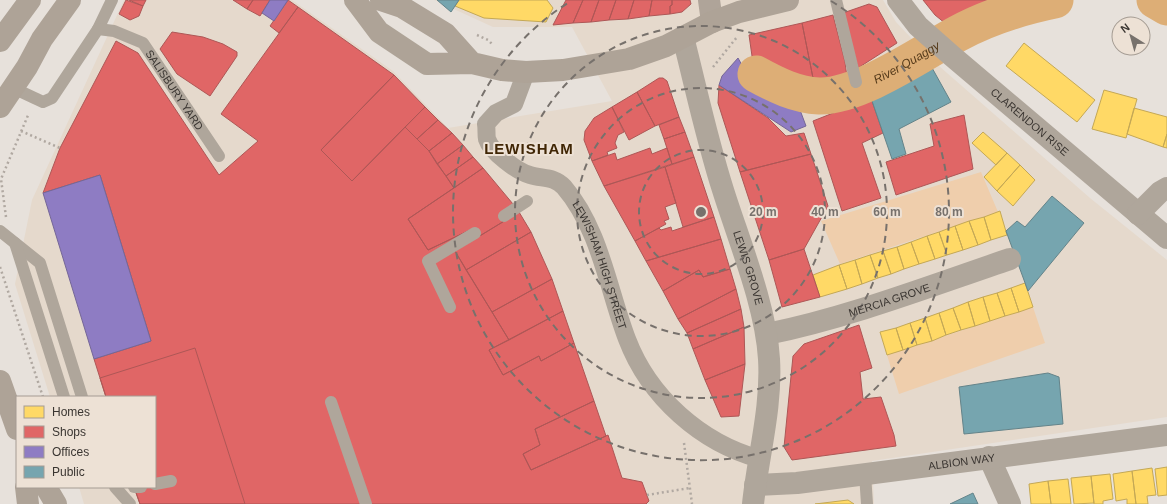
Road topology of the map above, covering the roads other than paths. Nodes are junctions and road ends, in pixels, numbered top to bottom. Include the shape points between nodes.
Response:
1 (30, 0) edge
2 (70, 0) edge
3 (112, 0) edge
4 (356, 0) edge
5 (381, 0) edge
6 (709, 0) edge
7 (788, 0) edge
8 (836, 0) edge
9 (898, 0) edge
10 (712, 22) junction
11 (98, 29) junction
12 (683, 37) junction
13 (0, 41) edge
14 (472, 64) junction
15 (526, 72) junction
16 (856, 82) dead end
17 (13, 88) junction
18 (0, 107) edge
19 (219, 156) dead end
20 (1167, 188) edge
21 (527, 201) dead end
22 (1138, 214) junction
23 (504, 216) dead end
24 (0, 231) edge
25 (475, 233) dead end
26 (1167, 238) edge
27 (14, 243) junction
28 (1010, 259) dead end
29 (450, 307) dead end
30 (766, 334) junction
31 (0, 381) edge
32 (64, 396) edge
33 (82, 396) edge
34 (331, 402) dead end
35 (16, 426) edge
36 (1167, 435) edge
37 (989, 457) junction
38 (760, 459) junction
39 (865, 474) junction
40 (172, 482) dead end
41 (156, 484) edge
42 (26, 488) edge
43 (47, 488) edge
44 (116, 488) edge
45 (754, 495) edge
46 (28, 504) edge
47 (56, 504) edge
48 (130, 504) edge
49 (366, 504) edge
50 (867, 504) edge
51 (1010, 504) edge

1 - 13 highway
2 - 17 highway via 42,39
3 - 11 lane
4 - 14 highway via 379,32 427,64
5 - 14 highway via 402,7 446,34
6 - 10 main road
7 - 10 highway via 739,12
8 - 16 lane
9 - 22 street, CLARENDON RISE via 918,26
10 - 12 highway
11 - 17 lane via 52,98 43,102 35,100
11 - 19 lane, SALISBURY YARD via 114,31 143,43
12 - 15 highway via 666,46 629,58 563,70
12 - 30 street, LEWIS GROVE via 718,175
14 - 15 highway
15 - 38 street, LEWISHAM HIGH STREET via 514,104 496,113 486,124 488,141 516,170 532,176 548,177 562,185 574,201 600,254 628,340 643,370 662,397 681,416 713,440
17 - 18 highway
20 - 22 street
21 - 23 lane
22 - 26 street, CLARENDON RISE
24 - 27 lane
25 - 29 lane via 428,261
27 - 32 lane
27 - 33 lane via 40,263
28 - 30 street, MERCIA GROVE via 864,308
30 - 38 street, LEWIS GROVE via 770,360 769,389
31 - 35 highway
34 - 49 lane
36 - 37 street, ALBION WAY
37 - 39 street, ALBION WAY
37 - 51 street
38 - 45 street, LEWIS GROVE
39 - 45 street, ALBION WAY via 797,483
39 - 50 lane
40 - 41 lane
42 - 46 highway
43 - 47 highway
44 - 48 lane

